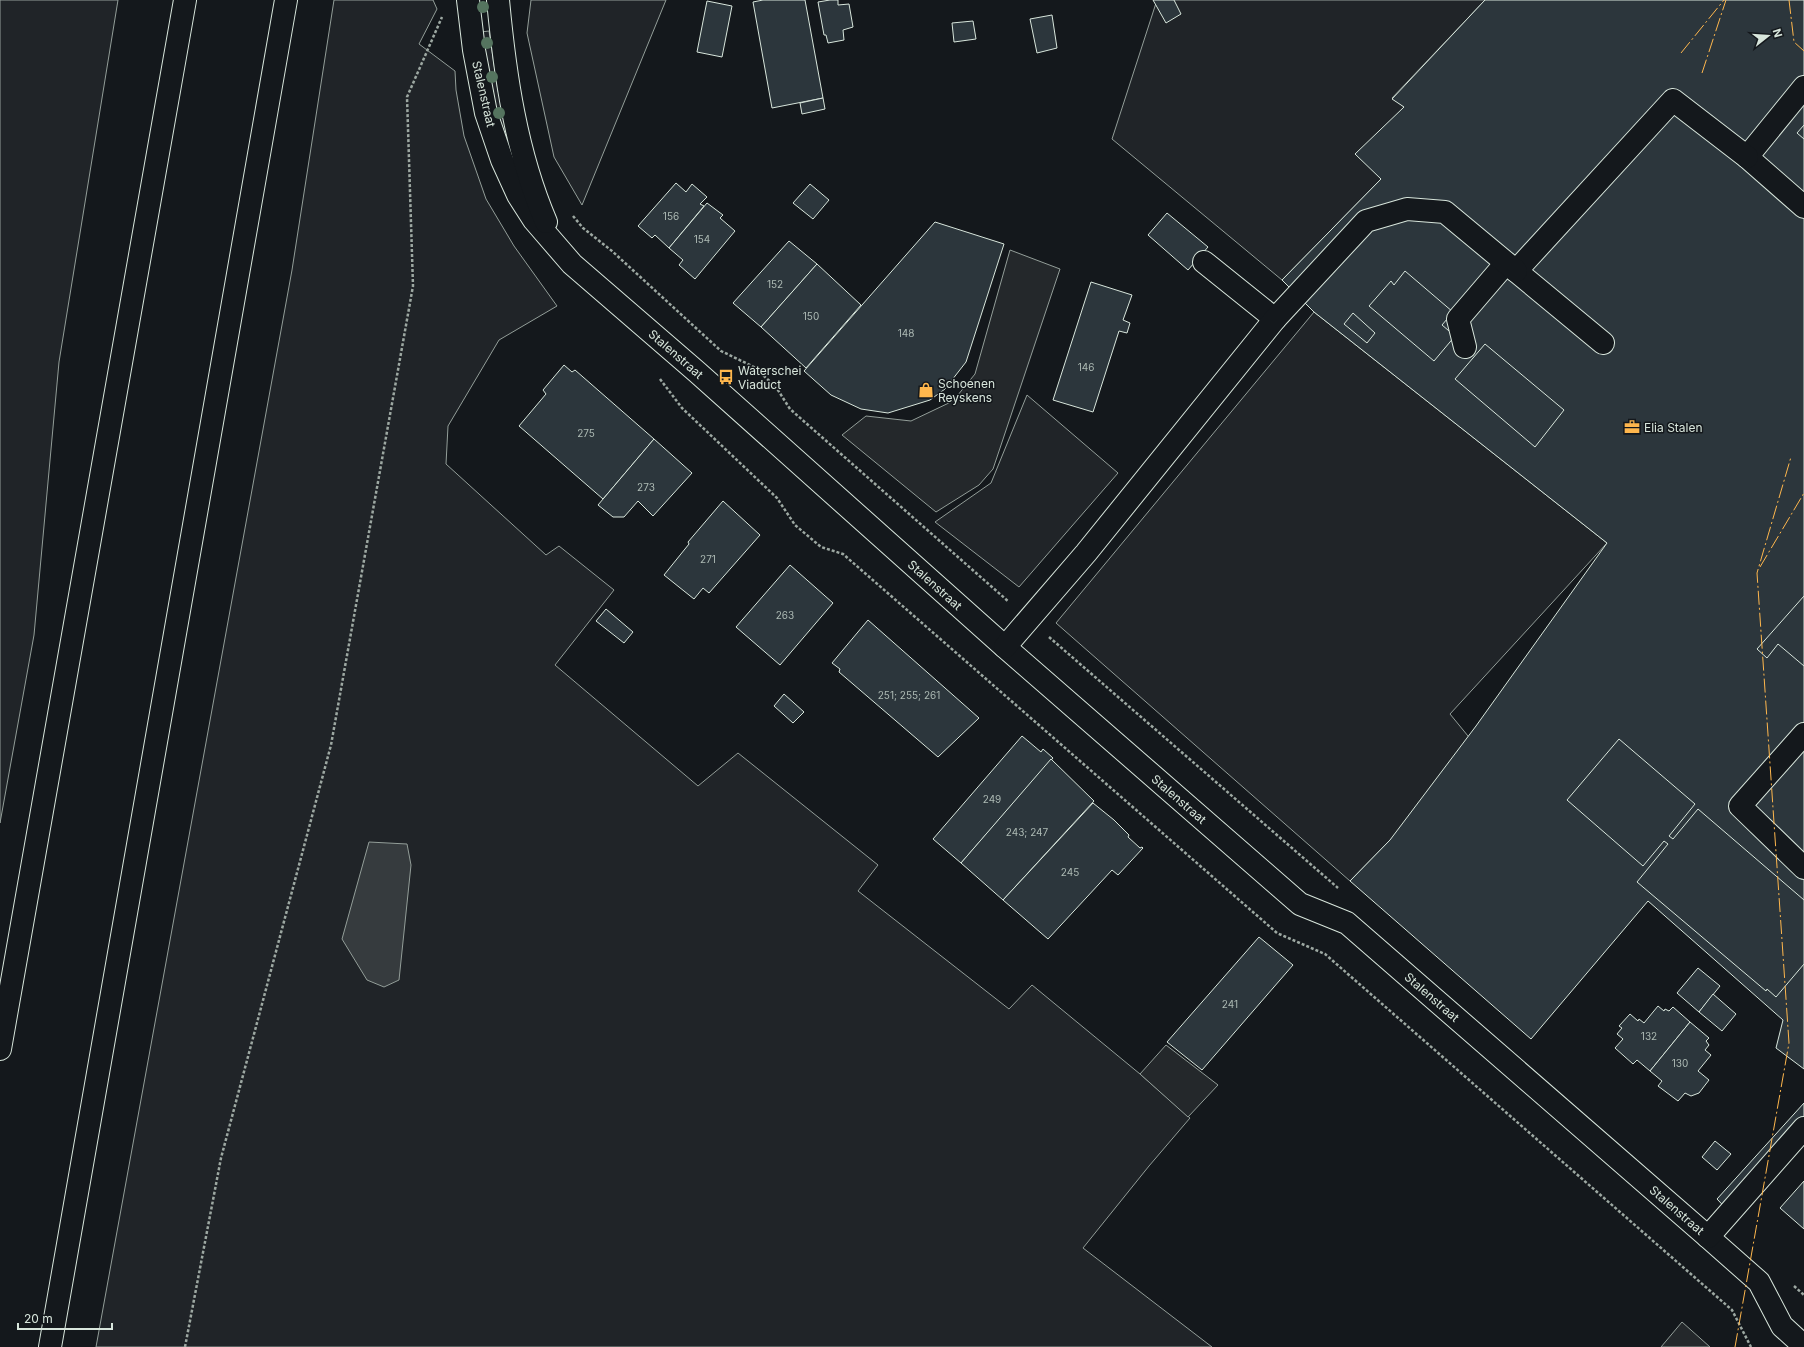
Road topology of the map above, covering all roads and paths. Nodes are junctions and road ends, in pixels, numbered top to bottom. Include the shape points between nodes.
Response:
1 (185, 0) edge
2 (286, 0) edge
3 (468, 0) edge
4 (498, 0) edge
5 (443, 13) dead end
6 (1804, 87) edge
7 (1747, 157) junction
8 (1804, 207) edge
9 (570, 212) dead end
10 (555, 243) junction
11 (1204, 262) dead end
12 (1511, 267) junction
13 (1275, 319) junction
14 (1603, 343) dead end
15 (1465, 347) dead end
16 (1028, 619) junction
17 (1005, 647) junction
18 (1804, 734) edge
19 (1804, 868) edge
20 (1343, 893) dead end
21 (0, 1049) edge
22 (1804, 1128) edge
23 (1708, 1237) junction
24 (1792, 1285) dead end
25 (1804, 1295) edge
26 (1804, 1346) edge
27 (50, 1347) edge
28 (185, 1347) edge

1 - 21 main road
2 - 27 main road
3 - 10 main road, Stalenstraat via 486,113 502,160 530,214
4 - 10 main road, Stalenstraat via 511,106 530,177
5 - 28 path via 407,97 413,286 331,744 221,1158
6 - 7 main road
7 - 8 main road
7 - 12 main road via 1673,100
9 - 16 path via 583,228 722,351 754,367 776,387 790,409
10 - 17 main road, Stalenstraat via 589,280 698,372
11 - 13 main road
12 - 13 main road via 1445,212 1407,209 1366,221
12 - 14 main road
12 - 15 main road via 1458,319
13 - 16 main road via 1086,553
16 - 17 main road
16 - 20 path
17 - 23 main road, Stalenstraat via 1300,904 1347,923
18 - 19 main road via 1740,806
22 - 23 main road
23 - 26 main road, Stalenstraat via 1759,1282 1782,1326
24 - 25 path

